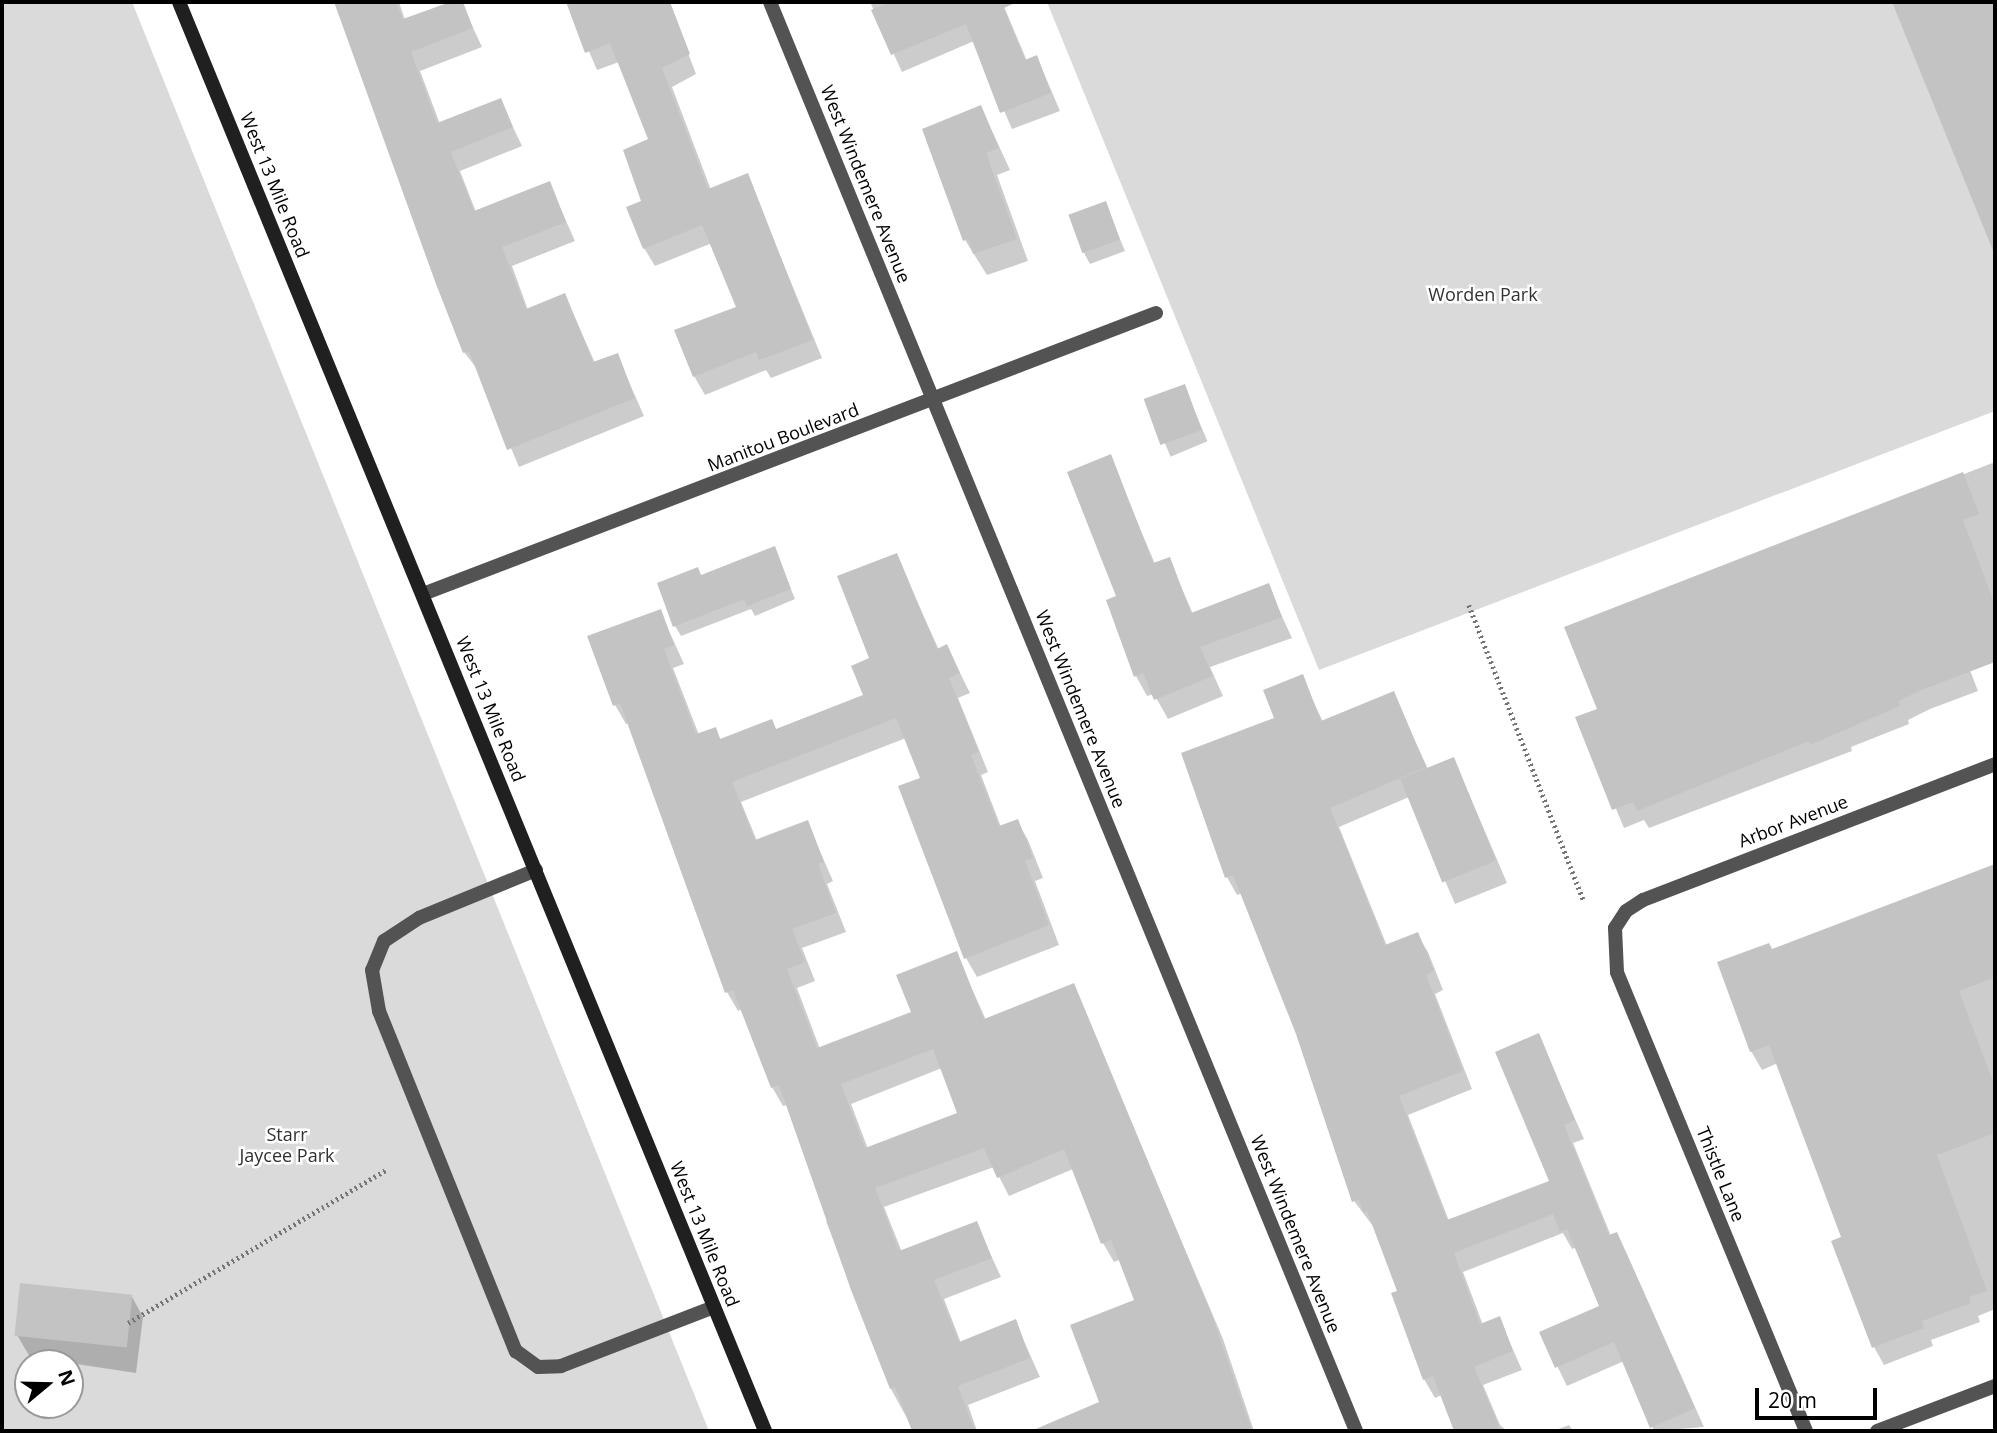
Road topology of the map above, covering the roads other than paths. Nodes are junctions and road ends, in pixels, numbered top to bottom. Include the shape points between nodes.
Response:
1 (179, 2) edge
2 (770, 2) edge
3 (1156, 313) dead end
4 (933, 400) junction
5 (423, 594) junction
6 (1995, 764) edge
7 (537, 870) junction
8 (1615, 928) joint
9 (715, 1307) junction
10 (1995, 1386) edge
11 (765, 1431) edge
12 (1356, 1431) edge
13 (1806, 1431) edge
14 (1877, 1431) edge

1 - 5 main road, West 13 Mile Road
2 - 4 street, West Windemere Avenue
3 - 4 street, Manitou Boulevard
4 - 5 street, Manitou Boulevard
4 - 12 street, West Windemere Avenue
5 - 7 main road, West 13 Mile Road
6 - 8 street, Arbor Avenue via 1643,900 1626,911
7 - 9 main road, West 13 Mile Road
7 - 9 street via 419,918 384,941 372,970 379,1011 516,1351 538,1367 561,1366
8 - 13 street, Thistle Lane via 1617,972
9 - 11 main road, West 13 Mile Road
10 - 14 street

